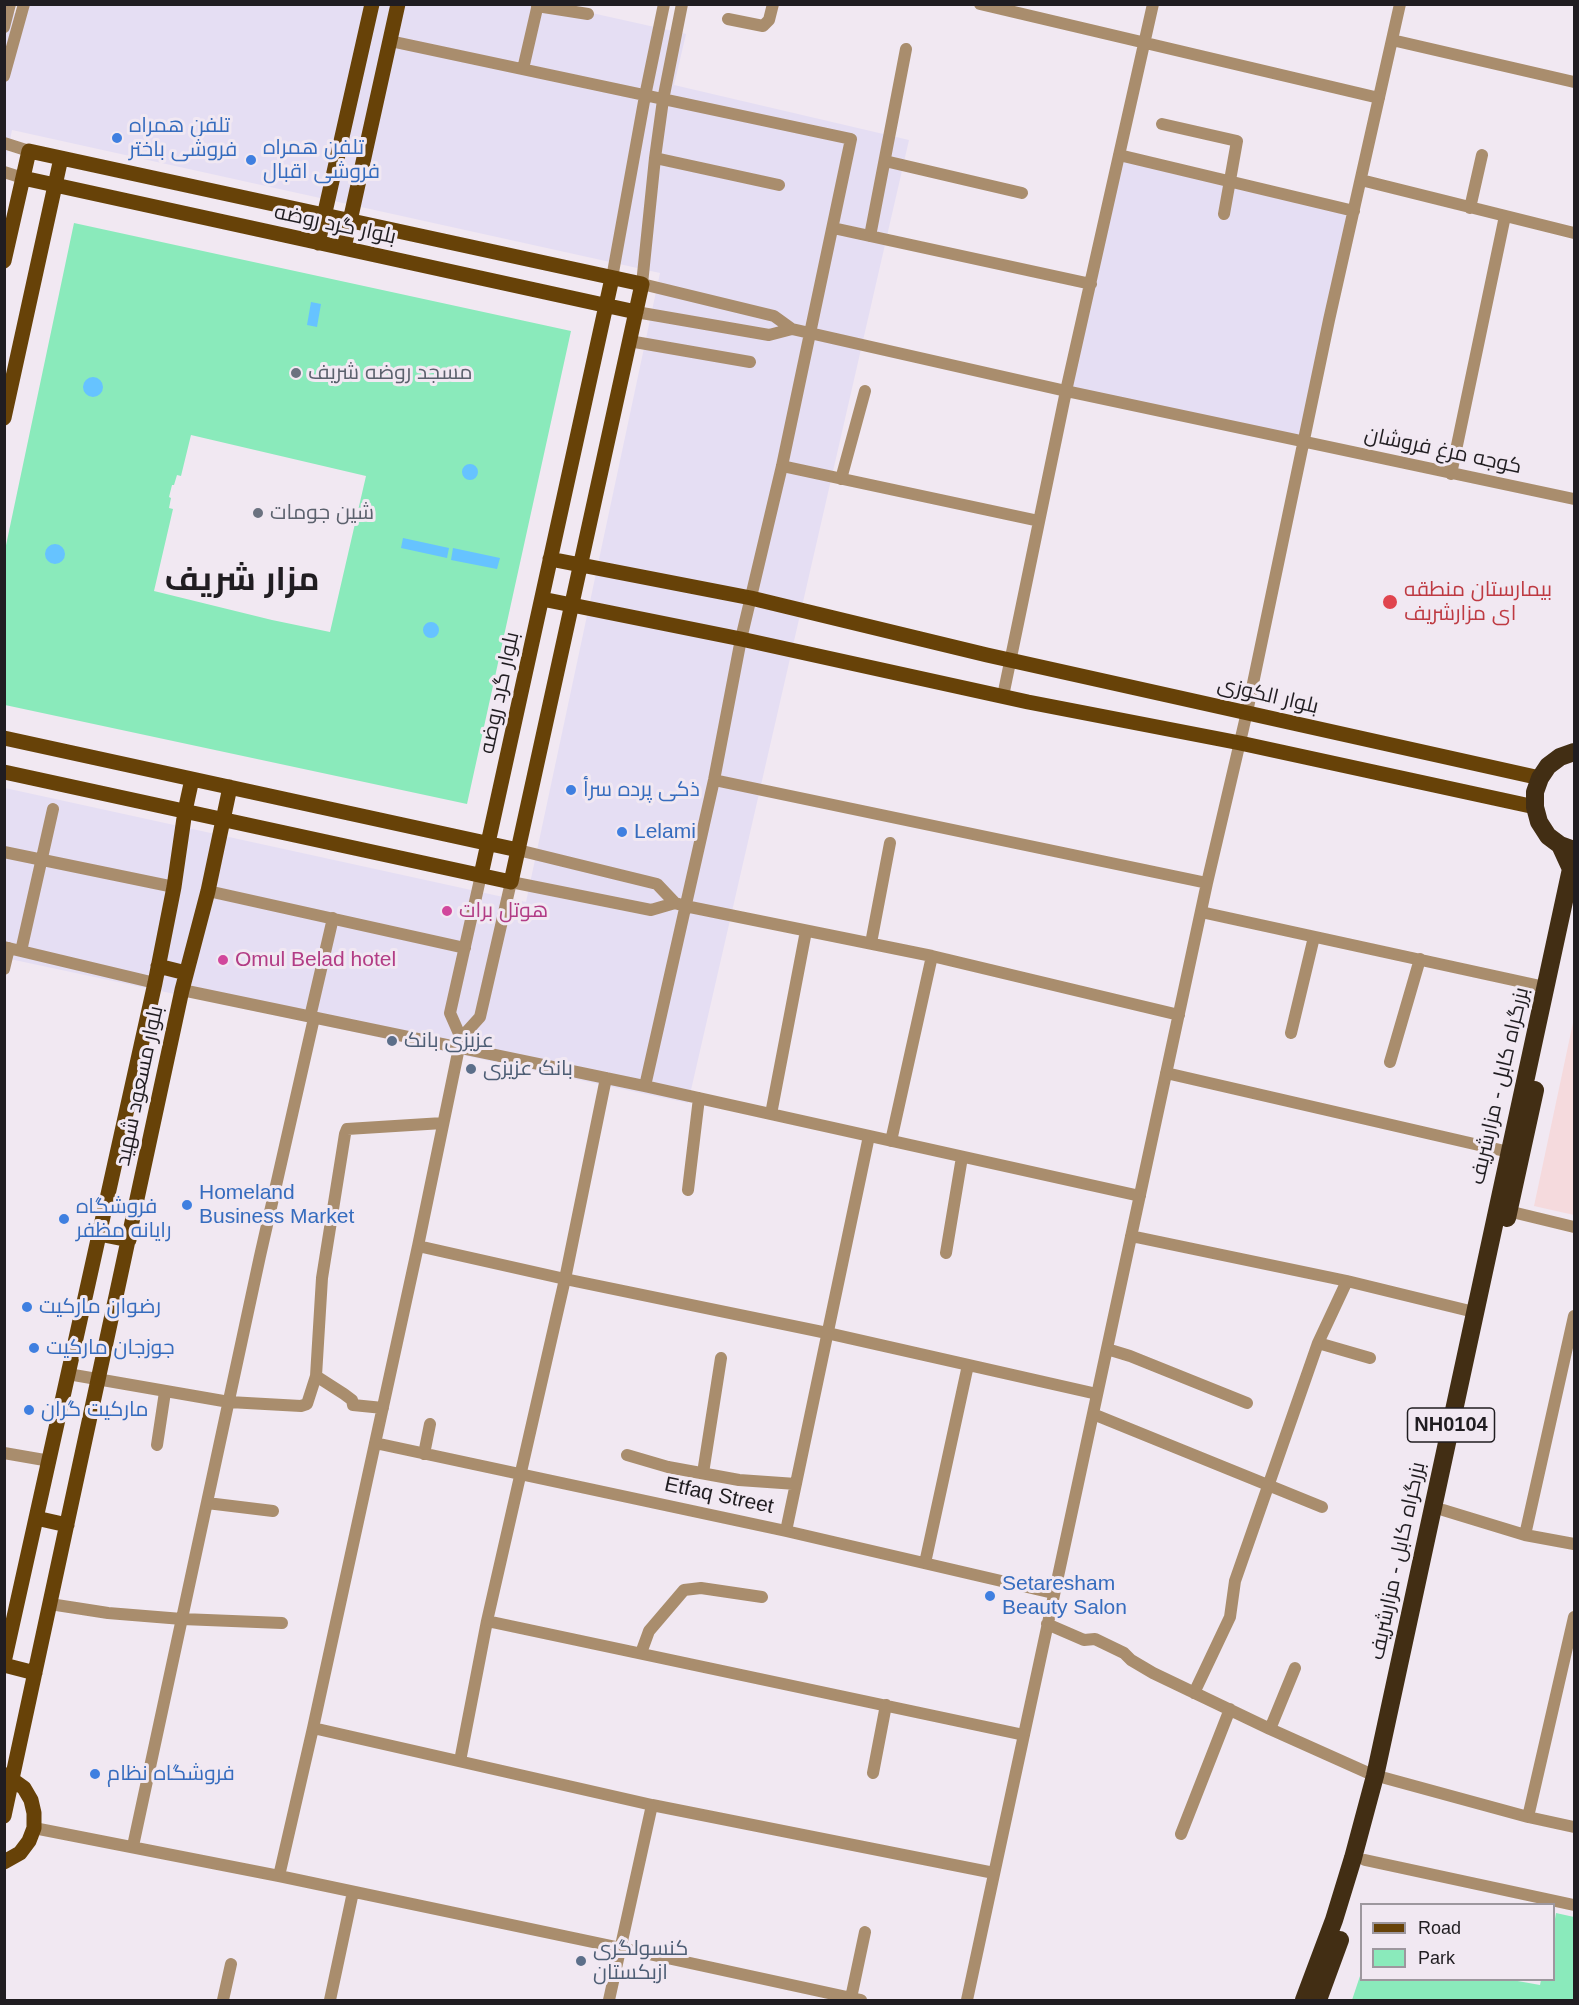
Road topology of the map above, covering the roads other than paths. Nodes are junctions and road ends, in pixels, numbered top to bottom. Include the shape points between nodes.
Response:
1 (10, 4) edge
2 (24, 4) edge
3 (372, 4) edge
4 (398, 4) edge
5 (664, 4) edge
6 (682, 4) edge
7 (773, 4) edge
8 (980, 4) edge
9 (1153, 4) edge
10 (1400, 4) edge
11 (537, 5) edge
12 (1013, 8) edge
13 (588, 14) dead end
14 (728, 19) dead end
15 (4, 27) edge
16 (1392, 40) junction
17 (390, 41) junction
18 (1144, 43) junction
19 (906, 49) dead end
20 (523, 69) junction
21 (4, 76) edge
22 (1575, 82) edge
23 (645, 96) junction
24 (1379, 98) junction
25 (663, 100) junction
26 (1162, 124) dead end
27 (5, 143) edge
28 (29, 151) junction
29 (1119, 155) junction
30 (1482, 155) dead end
31 (61, 158) junction
32 (655, 158) junction
33 (885, 161) junction
34 (4, 172) edge
35 (23, 178) junction
36 (1361, 180) junction
37 (1231, 183) junction
38 (779, 185) dead end
39 (55, 186) junction
40 (1022, 193) dead end
41 (1470, 208) junction
42 (1354, 211) junction
43 (1224, 214) dead end
44 (324, 216) junction
45 (1505, 216) junction
46 (350, 221) junction
47 (832, 228) junction
48 (1575, 233) edge
49 (870, 236) junction
50 (318, 243) junction
51 (344, 248) junction
52 (4, 261) edge
53 (612, 278) junction
54 (642, 284) junction
55 (1090, 284) junction
56 (606, 305) junction
57 (636, 312) junction
58 (792, 329) junction
59 (810, 333) junction
60 (629, 341) junction
61 (750, 362) dead end
62 (865, 391) dead end
63 (1066, 391) junction
64 (4, 418) edge
65 (1304, 441) junction
66 (782, 466) junction
67 (1451, 474) junction
68 (841, 479) junction
69 (1575, 499) edge
70 (1039, 521) junction
71 (550, 559) junction
72 (580, 564) junction
73 (751, 598) junction
74 (542, 599) junction
75 (572, 604) junction
76 (741, 639) junction
77 (1010, 659) junction
78 (1003, 696) junction
79 (1247, 712) junction
80 (4, 738) edge
81 (1239, 743) junction
82 (1574, 752) edge
83 (4, 772) edge
84 (1540, 778) junction
85 (192, 779) junction
86 (714, 780) junction
87 (230, 787) junction
88 (1535, 807) junction
89 (52, 809) dead end
90 (185, 811) junction
91 (224, 819) junction
92 (488, 843) junction
93 (890, 843) dead end
94 (1567, 848) edge
95 (518, 850) junction
96 (4, 852) edge
97 (42, 860) junction
98 (481, 875) junction
99 (511, 882) junction
100 (1207, 883) junction
101 (174, 887) junction
102 (208, 891) junction
103 (680, 904) junction
104 (1575, 909) edge
105 (1200, 912) junction
106 (333, 918) junction
107 (806, 931) junction
108 (1314, 937) junction
109 (871, 944) junction
110 (465, 948) junction
111 (12, 949) edge
112 (932, 956) junction
113 (1420, 959) junction
114 (158, 966) junction
115 (4, 969) edge
116 (186, 973) junction
117 (155, 983) junction
118 (1545, 987) junction
119 (182, 990) junction
120 (1179, 1014) junction
121 (312, 1017) junction
122 (1291, 1033) dead end
123 (460, 1043) junction
124 (1390, 1062) dead end
125 (1166, 1073) junction
126 (606, 1078) junction
127 (645, 1086) junction
128 (699, 1098) junction
129 (771, 1114) junction
130 (443, 1123) junction
131 (869, 1136) junction
132 (891, 1141) junction
133 (1509, 1152) junction
134 (962, 1157) junction
135 (688, 1190) dead end
136 (1140, 1196) junction
137 (1508, 1211) junction
138 (1575, 1227) edge
139 (99, 1234) junction
140 (1131, 1236) junction
141 (129, 1240) junction
142 (418, 1246) junction
143 (946, 1253) dead end
144 (565, 1279) junction
145 (1347, 1281) junction
146 (1474, 1312) junction
147 (1575, 1316) edge
148 (827, 1333) junction
149 (1318, 1343) junction
150 (1107, 1349) junction
151 (721, 1358) dead end
152 (1370, 1358) dead end
153 (968, 1365) junction
154 (68, 1374) junction
155 (316, 1376) junction
156 (98, 1380) junction
157 (165, 1392) junction
158 (1097, 1394) junction
159 (229, 1402) junction
160 (1247, 1403) dead end
161 (383, 1408) junction
162 (1092, 1414) junction
163 (430, 1424) dead end
164 (375, 1443) junction
165 (157, 1445) dead end
166 (4, 1453) edge
167 (424, 1454) junction
168 (627, 1455) dead end
169 (50, 1461) junction
170 (703, 1473) junction
171 (521, 1474) junction
172 (796, 1484) junction
173 (1270, 1485) junction
174 (207, 1503) junction
175 (1322, 1507) dead end
176 (1443, 1510) junction
177 (273, 1512) dead end
178 (36, 1518) junction
179 (67, 1525) junction
180 (786, 1531) junction
181 (1525, 1535) junction
182 (1575, 1544) edge
183 (925, 1563) junction
184 (1053, 1593) junction
185 (762, 1597) dead end
186 (50, 1604) junction
187 (1575, 1617) edge
188 (182, 1619) junction
189 (488, 1621) junction
190 (282, 1623) dead end
191 (1047, 1624) junction
192 (641, 1653) junction
193 (4, 1664) edge
194 (1295, 1668) dead end
195 (35, 1673) junction
196 (1194, 1693) junction
197 (886, 1706) junction
198 (1230, 1709) junction
199 (313, 1728) junction
200 (1270, 1729) junction
201 (1024, 1735) junction
202 (460, 1761) junction
203 (873, 1773) dead end
204 (9, 1777) edge
205 (1380, 1777) junction
206 (652, 1805) junction
207 (4, 1816) edge
208 (1528, 1816) junction
209 (1575, 1827) edge
210 (34, 1828) junction
211 (1181, 1834) dead end
212 (133, 1846) junction
213 (1365, 1860) junction
214 (4, 1862) edge
215 (994, 1873) junction
216 (279, 1876) junction
217 (353, 1892) junction
218 (1575, 1905) edge
219 (865, 1932) dead end
220 (621, 1948) junction
221 (231, 1964) dead end
222 (856, 1999) edge
223 (223, 2001) edge
224 (330, 2001) edge
225 (609, 2001) edge
226 (967, 2001) edge
227 (1304, 2001) edge
228 (1318, 2001) edge

1 - 15 street
2 - 21 street
3 - 44 main road
4 - 17 main road
5 - 23 street
6 - 25 street
7 - 14 street via 763,26
8 - 12 street
9 - 18 street
10 - 16 street
11 - 13 street
11 - 20 street
12 - 18 street
16 - 22 street
16 - 24 street
17 - 20 street
17 - 46 main road
18 - 24 street
18 - 29 street
19 - 33 street
20 - 23 street
23 - 25 street
23 - 53 street
24 - 36 street
25 - 32 street
25 - 47 street via 852,139
26 - 37 street via 1237,141
27 - 28 street
28 - 31 main road, بلوار گرد روضه
28 - 35 main road
29 - 37 street
29 - 55 street
30 - 41 street
31 - 39 main road
31 - 44 main road, بلوار گرد روضه
32 - 38 street
32 - 54 street
33 - 40 street
33 - 49 street
34 - 35 street
35 - 39 main road, بلوار گرد روضه
35 - 52 main road
36 - 41 street
36 - 42 street
37 - 42 street
37 - 43 street
39 - 50 main road, بلوار گرد روضه
39 - 64 main road
41 - 45 street
42 - 65 street
44 - 46 main road, بلوار گرد روضه
44 - 50 main road
45 - 48 street
45 - 67 street
46 - 51 main road
46 - 53 main road, بلوار گرد روضه
47 - 49 street
47 - 59 street
49 - 55 street
50 - 51 main road, بلوار گرد روضه
51 - 56 main road, بلوار گرد روضه
53 - 54 main road, بلوار گرد روضه
53 - 56 main road, بلوار گرد روضه
54 - 57 main road
54 - 58 street via 774,316
55 - 63 street
56 - 57 main road, بلوار گرد روضه
56 - 71 main road, بلوار گرد روضه
57 - 58 street via 770,335
57 - 60 main road
58 - 59 street, كوجه مرغ فروشان
59 - 63 street, كوجه مرغ فروشان
59 - 66 street
60 - 61 street
60 - 72 main road
62 - 68 street
63 - 65 street, كوجه مرغ فروشان
63 - 70 street
65 - 67 street, كوجه مرغ فروشان
65 - 79 street
66 - 68 street
66 - 73 street
67 - 69 street, كوجه مرغ فروشان
68 - 70 street
70 - 77 street
71 - 72 main road, بلوار الکوزی
71 - 74 main road, بلوار گرد روضه
72 - 73 main road, بلوار الکوزی
72 - 75 main road
73 - 76 street
73 - 77 main road, بلوار الکوزی
74 - 75 main road
74 - 92 main road, بلوار گرد روضه
75 - 76 main road
75 - 95 main road
76 - 78 main road
76 - 86 street
77 - 78 street
77 - 79 main road, بلوار الکوزی
78 - 81 main road
79 - 81 street
79 - 84 main road, بلوار الکوزی
80 - 85 main road
81 - 88 main road
81 - 100 street
82 - 84 highway via 1548,766
83 - 90 main road
84 - 88 highway
85 - 87 main road
85 - 90 main road, بلوار مسعود شهید
86 - 100 street
86 - 103 street
87 - 91 main road, بلوار مسعود شهید
87 - 92 main road
88 - 94 highway, NH0104 via 1548,836
89 - 97 street
90 - 91 main road
90 - 101 main road, بلوار مسعود شهید
91 - 98 main road
91 - 102 main road, بلوار مسعود شهید
92 - 95 main road
92 - 98 main road, بلوار گرد روضه
93 - 109 street
94 - 118 highway, بزرگراه کابل - مزارشریف / NH0104 via 1571,869
95 - 99 main road
95 - 103 street via 657,884
96 - 97 street
97 - 101 street
97 - 111 street
98 - 99 main road
98 - 110 street
99 - 103 street via 651,910
99 - 123 street via 480,1017
100 - 105 street
101 - 114 main road, بلوار مسعود شهید
102 - 106 street
102 - 116 main road, بلوار مسعود شهید
103 - 107 street
103 - 127 street
104 - 137 highway, بزرگراه کابل - مزارشریف / NH0104
105 - 108 street
105 - 120 street
106 - 110 street
106 - 121 street
107 - 109 street
107 - 129 street
108 - 113 street
108 - 122 street
109 - 112 street
110 - 123 street via 450,1013
111 - 115 street
111 - 117 street
112 - 120 street
112 - 132 street
113 - 118 street
113 - 124 street
114 - 116 main road
114 - 117 main road, بلوار مسعود شهید
116 - 119 main road, بلوار مسعود شهید
117 - 139 main road, بلوار مسعود شهید
118 - 133 highway, بزرگراه کابل - مزارشریف / NH0104
119 - 121 street
119 - 141 main road, بلوار مسعود شهید
120 - 125 street
121 - 123 street
121 - 159 street
123 - 126 street
123 - 130 street
125 - 133 street
125 - 136 street
126 - 127 street
126 - 144 street
127 - 128 street
128 - 129 street
128 - 135 street
129 - 131 street
130 - 142 street
130 - 155 street via 347,1129 322,1278
131 - 132 street
131 - 148 street
132 - 134 street
133 - 146 highway, بزرگراه کابل - مزارشریف / NH0104
134 - 136 street
134 - 143 street
136 - 140 street
137 - 138 street
137 - 176 highway, بزرگراه کابل - مزارشریف / NH0104
139 - 141 main road
139 - 154 main road, بلوار مسعود شهید
140 - 145 street
140 - 150 street
141 - 156 main road, بلوار مسعود شهید
142 - 144 street
142 - 161 street
144 - 148 street
144 - 171 street
145 - 146 street
145 - 149 street
146 - 205 highway, بزرگراه کابل - مزارشریف / NH0104
147 - 181 street
148 - 153 street
148 - 172 street
149 - 152 street
149 - 173 street
150 - 158 street
150 - 160 street
151 - 170 street
153 - 158 street
153 - 183 street
154 - 156 street
154 - 169 main road, بلوار مسعود شهید
155 - 159 street via 306,1404 301,1406
155 - 161 street via 344,1394 353,1405
156 - 157 street
156 - 179 main road, بلوار مسعود شهید
157 - 159 street
157 - 165 street
158 - 162 street
159 - 174 street
161 - 164 street
162 - 173 street
162 - 184 street
163 - 167 street
164 - 167 street, Etfaq Street
164 - 199 street
166 - 169 street
167 - 171 street, Etfaq Street
168 - 170 street
169 - 178 main road, بلوار مسعود شهید
170 - 172 street
171 - 180 street, Etfaq Street
171 - 189 street
172 - 180 street
173 - 175 street
173 - 196 street via 1235,1581 1230,1617
174 - 177 street
174 - 188 street
176 - 181 street
176 - 205 highway, بزرگراه کابل - مزارشریف / NH0104
178 - 179 main road
178 - 193 main road, بلوار مسعود شهید
179 - 186 main road, بلوار مسعود شهید
180 - 183 street, Etfaq Street
181 - 182 street
183 - 184 street, Etfaq Street
184 - 191 street
185 - 192 street via 701,1588 684,1590 649,1631
186 - 188 street
186 - 195 main road, بلوار مسعود شهید
187 - 208 street
188 - 190 street
188 - 212 street
189 - 192 street
189 - 202 street
191 - 196 street via 1084,1640 1105,1644
191 - 201 street
192 - 197 street
193 - 195 main road
194 - 200 street
195 - 204 main road, بلوار مسعود شهید
196 - 198 street
197 - 201 street
197 - 203 street
198 - 200 street
198 - 211 street
199 - 202 street
199 - 216 street
200 - 205 street
201 - 215 street
202 - 206 street
204 - 207 main road, بلوار مسعود شهید
204 - 210 main road via 24,1788 31,1800
205 - 208 street
205 - 213 highway, بزرگراه کابل - مزارشریف / NH0104
205 - 227 highway, بزرگراه کابل - مزارشریف / NH0104
206 - 215 street
206 - 220 street
208 - 209 street
210 - 212 street
210 - 214 main road via 20,1853
212 - 216 street
213 - 218 street
213 - 228 highway, بزرگراه کابل - مزارشریف / NH0104
215 - 226 street
216 - 217 street
217 - 220 street
217 - 224 street
219 - 222 street
220 - 222 street
220 - 225 street
221 - 223 street

